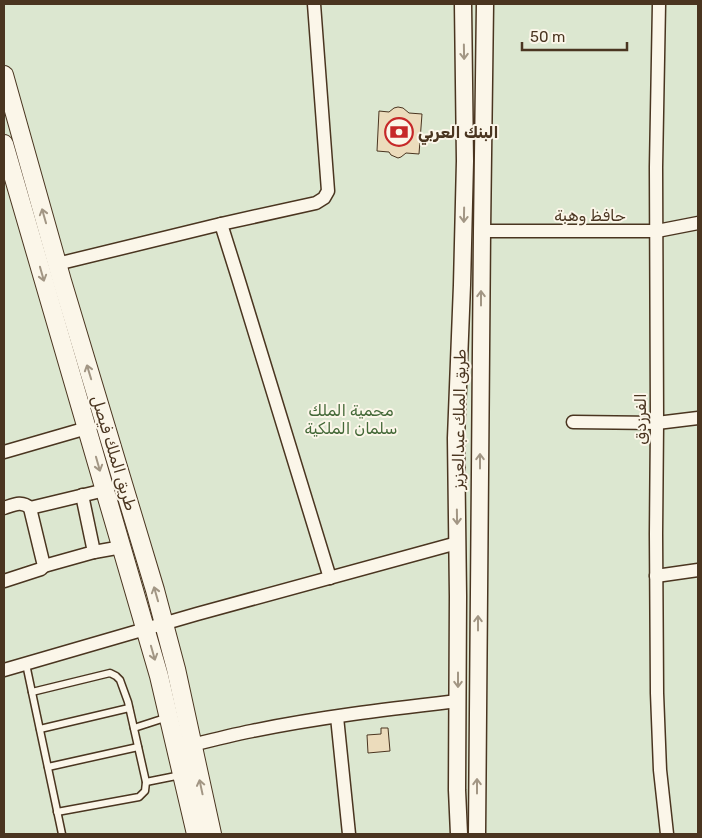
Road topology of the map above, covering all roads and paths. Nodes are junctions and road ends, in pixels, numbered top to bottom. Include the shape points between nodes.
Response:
1 (314, 4) edge
2 (463, 4) edge
3 (485, 4) edge
4 (659, 4) edge
5 (4, 75) edge
6 (4, 144) edge
7 (698, 223) edge
8 (221, 224) junction
9 (482, 231) junction
10 (657, 231) junction
11 (57, 264) junction
12 (698, 418) edge
13 (573, 422) dead end
14 (657, 422) junction
15 (87, 428) junction
16 (4, 452) edge
17 (105, 490) junction
18 (82, 495) junction
19 (4, 508) edge
20 (30, 508) junction
21 (458, 543) junction
22 (122, 547) junction
23 (94, 552) junction
24 (44, 566) junction
25 (698, 570) edge
26 (656, 576) junction
27 (330, 578) junction
28 (4, 580) edge
29 (164, 624) junction
30 (146, 629) junction
31 (26, 664) junction
32 (4, 670) edge
33 (32, 692) junction
34 (458, 701) junction
35 (129, 708) junction
36 (169, 717) junction
37 (336, 717) junction
38 (134, 728) junction
39 (40, 729) junction
40 (192, 745) junction
41 (138, 747) junction
42 (48, 767) junction
43 (182, 775) junction
44 (146, 782) junction
45 (57, 812) junction
46 (62, 834) edge
47 (196, 834) edge
48 (212, 834) edge
49 (349, 834) edge
50 (459, 834) edge
51 (477, 834) edge
52 (667, 834) edge

1 - 8 street via 328,192 316,202
2 -> 21 street, طريق الملك عبدالعزيز via 465,161 456,438
3 - 9 street, طريق الملك عبدالعزيز
4 - 10 street, الفرزدق
11 -> 5 main road, طريق الملك فيصل
6 -> 15 main road, طريق الملك فيصل
7 - 10 street, حافظ وهبة
8 - 11 street
8 - 27 street
9 - 10 street, حافظ وهبة
51 -> 9 street, طريق الملك عبدالعزيز
10 - 14 street, الفرزدق
29 -> 11 main road, طريق الملك فيصل
12 - 14 street
13 - 14 street
14 - 26 street, الفرزدق
15 - 16 street
15 -> 17 main road, طريق الملك فيصل
17 - 18 street
17 - 22 main road, طريق الملك فيصل
18 - 20 street
18 - 23 street
19 - 20 street via 23,503
20 - 24 street
21 - 27 street
21 -> 34 street, طريق الملك عبدالعزيز
22 - 23 street
22 - 30 main road, طريق الملك فيصل
23 - 24 street
24 - 28 street via 41,570
25 - 26 street
26 - 52 street, الفرزدق via 660,770
27 - 29 street
29 - 30 street
29 - 40 main road, طريق الملك فيصل
30 - 31 street
30 -> 36 main road, طريق الملك فيصل
31 - 32 street
31 - 33 lane
33 - 35 lane via 110,673 120,680
33 - 39 lane
34 - 37 street
34 - 50 street, طريق الملك عبدالعزيز
35 - 38 lane
35 - 39 lane
36 - 38 lane
36 - 43 main road, طريق الملك فيصل
37 - 40 street
37 - 49 street
38 - 41 lane
39 - 42 lane
48 -> 40 main road, طريق الملك فيصل
41 - 42 lane
41 - 44 lane
42 - 45 lane
43 - 44 lane
43 - 47 main road, طريق الملك فيصل
44 - 45 lane via 145,791 139,797
45 - 46 lane

